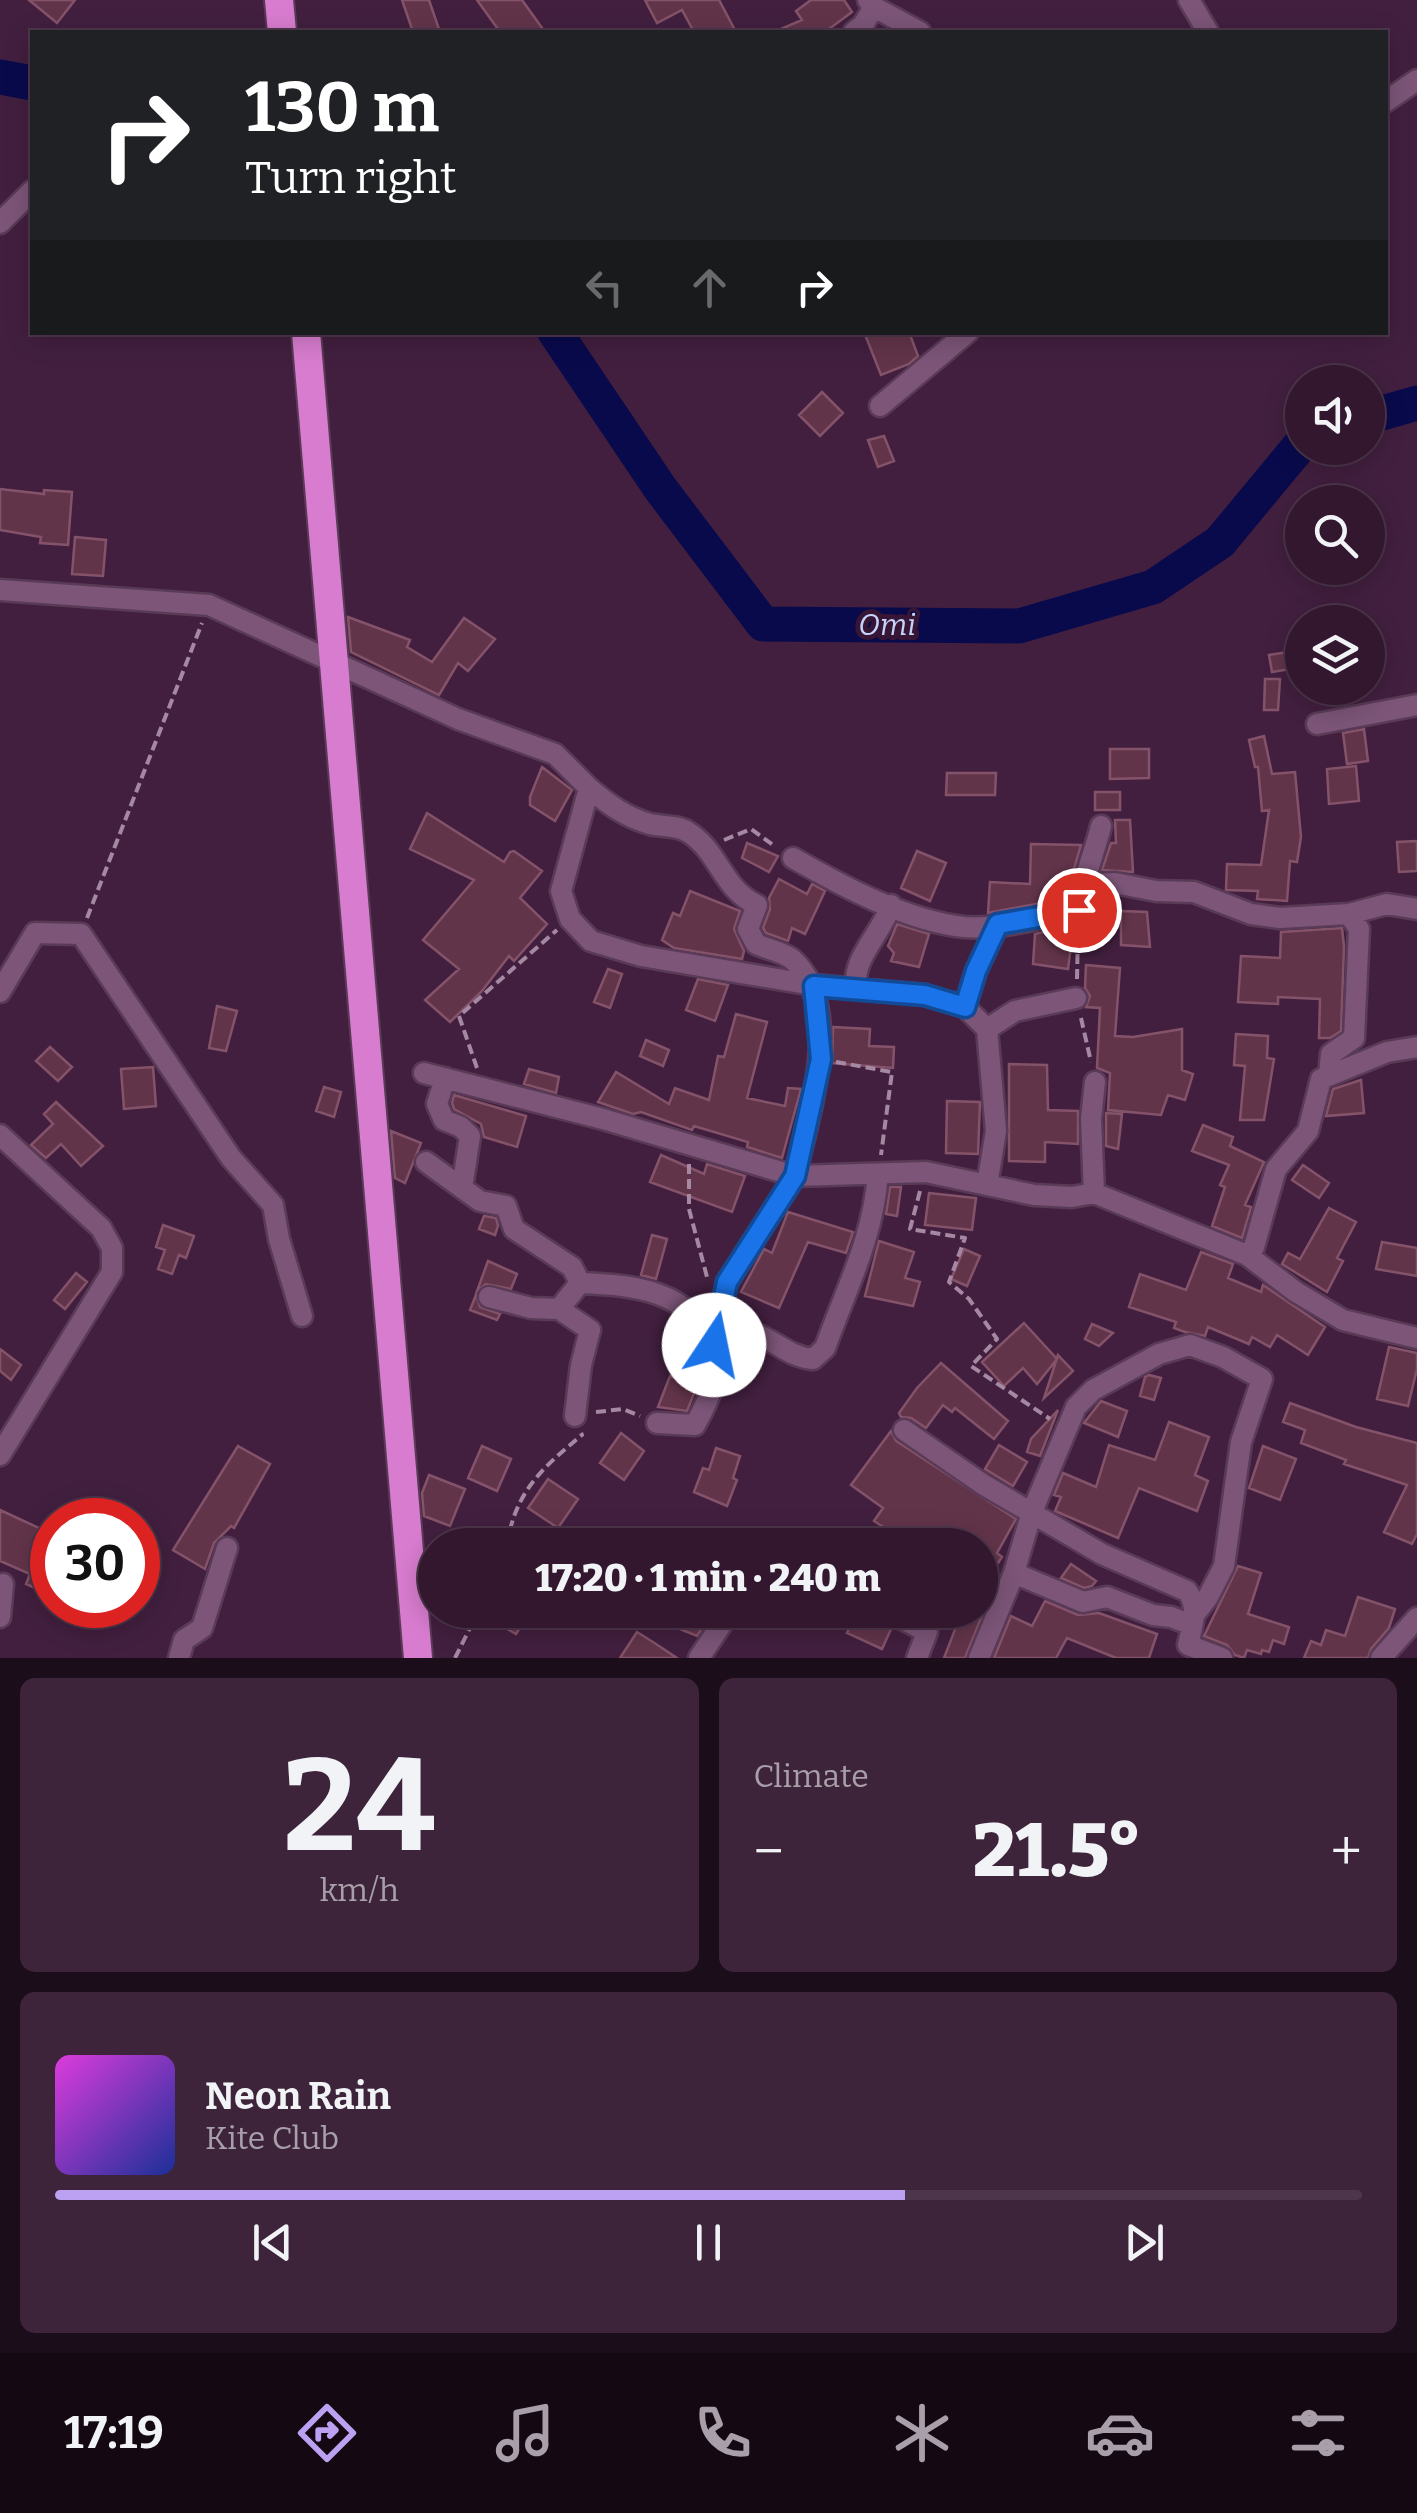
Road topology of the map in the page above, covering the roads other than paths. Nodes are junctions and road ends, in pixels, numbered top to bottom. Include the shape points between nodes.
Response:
1 (279, 0) edge
2 (1188, 0) edge
3 (871, 4) edge
4 (282, 30) edge
5 (857, 30) edge
6 (916, 30) edge
7 (1207, 30) edge
8 (1417, 80) edge
9 (1388, 100) edge
10 (30, 193) edge
11 (0, 222) edge
12 (306, 335) edge
13 (964, 335) edge
14 (880, 406) dead end
15 (0, 590) edge
16 (1417, 705) edge
17 (1317, 724) dead end
18 (589, 788) junction
19 (1100, 826) dead end
20 (793, 858) road end
21 (1081, 885) junction
22 (891, 905) junction
23 (1417, 910) edge
24 (1349, 914) junction
25 (998, 924) junction
26 (814, 986) junction
27 (857, 989) junction
28 (0, 992) edge
29 (1076, 998) road end
30 (965, 1007) junction
31 (987, 1029) junction
32 (1417, 1046) edge
33 (1329, 1075) junction
34 (1095, 1082) road end
35 (0, 1136) edge
36 (426, 1162) dead end
37 (878, 1174) junction
38 (795, 1176) junction
39 (987, 1184) junction
40 (462, 1188) junction
41 (1094, 1193) junction
42 (1247, 1256) junction
43 (580, 1284) junction
44 (489, 1297) dead end
45 (559, 1308) junction
46 (302, 1316) dead end
47 (1417, 1338) edge
48 (714, 1345) junction
49 (574, 1416) road end
50 (657, 1423) road end
51 (904, 1430) dead end
52 (0, 1456) edge
53 (1032, 1512) junction
54 (227, 1548) dead end
55 (1014, 1573) junction
56 (2, 1584) dead end
57 (0, 1617) edge
58 (1417, 1618) edge
59 (1194, 1619) junction
60 (719, 1628) edge
61 (919, 1628) edge
62 (179, 1658) edge
63 (418, 1658) edge
64 (699, 1658) edge
65 (917, 1658) edge
66 (979, 1658) edge
67 (1222, 1658) edge
68 (1381, 1658) edge

1 - 4 highway
2 - 7 street
3 - 5 street
3 - 6 street
8 - 9 street
10 - 11 street
12 - 63 highway
13 - 14 street
15 - 18 street via 209,605 458,719 555,754
16 - 17 street
18 - 26 street via 617,811 686,830 738,897 756,905 748,929 756,944 790,957
18 - 26 street via 561,892 570,919 591,941
19 - 21 street
20 - 22 street
21 - 24 street via 1194,892 1280,918
21 - 25 street via 1079,910
22 - 25 street via 966,927
22 - 27 street via 854,976
23 - 24 street via 1387,904
24 - 33 street via 1358,929 1354,1038 1331,1054
25 - 30 street
26 - 27 street
26 - 38 street via 821,1059
27 - 30 street via 925,995
28 - 46 street via 36,933 81,934 230,1158 273,1205
29 - 31 street via 1016,1011
30 - 31 street
31 - 39 street via 996,1131
32 - 33 street
33 - 42 street via 1321,1080 1308,1131 1276,1169
34 - 41 street
35 - 52 street via 101,1228 112,1248 112,1272
36 - 40 street
37 - 38 street
37 - 39 street via 926,1172
37 - 48 street via 864,1249 825,1348 813,1359 800,1358 741,1330
38 - 40 street via 434,1076 444,1120 470,1136
38 - 48 street via 727,1282
39 - 41 street via 1034,1195
40 - 43 street via 506,1206 514,1230 572,1267
41 - 42 street
42 - 47 street via 1343,1320
43 - 45 street
43 - 48 street via 616,1284 688,1307
44 - 45 street
45 - 49 street via 590,1330
48 - 50 street via 715,1384 695,1425
51 - 53 street
53 - 55 street
53 - 59 street via 1102,1554 1177,1584 1193,1599
53 - 59 street via 1076,1407 1093,1390 1158,1354 1190,1346 1262,1380 1241,1442 1224,1566
54 - 62 street via 202,1628 184,1640
55 - 59 street via 1083,1602 1107,1597 1152,1614
55 - 66 street
56 - 57 street
58 - 68 street
59 - 67 street via 1188,1645
60 - 64 street
61 - 65 street via 927,1632

